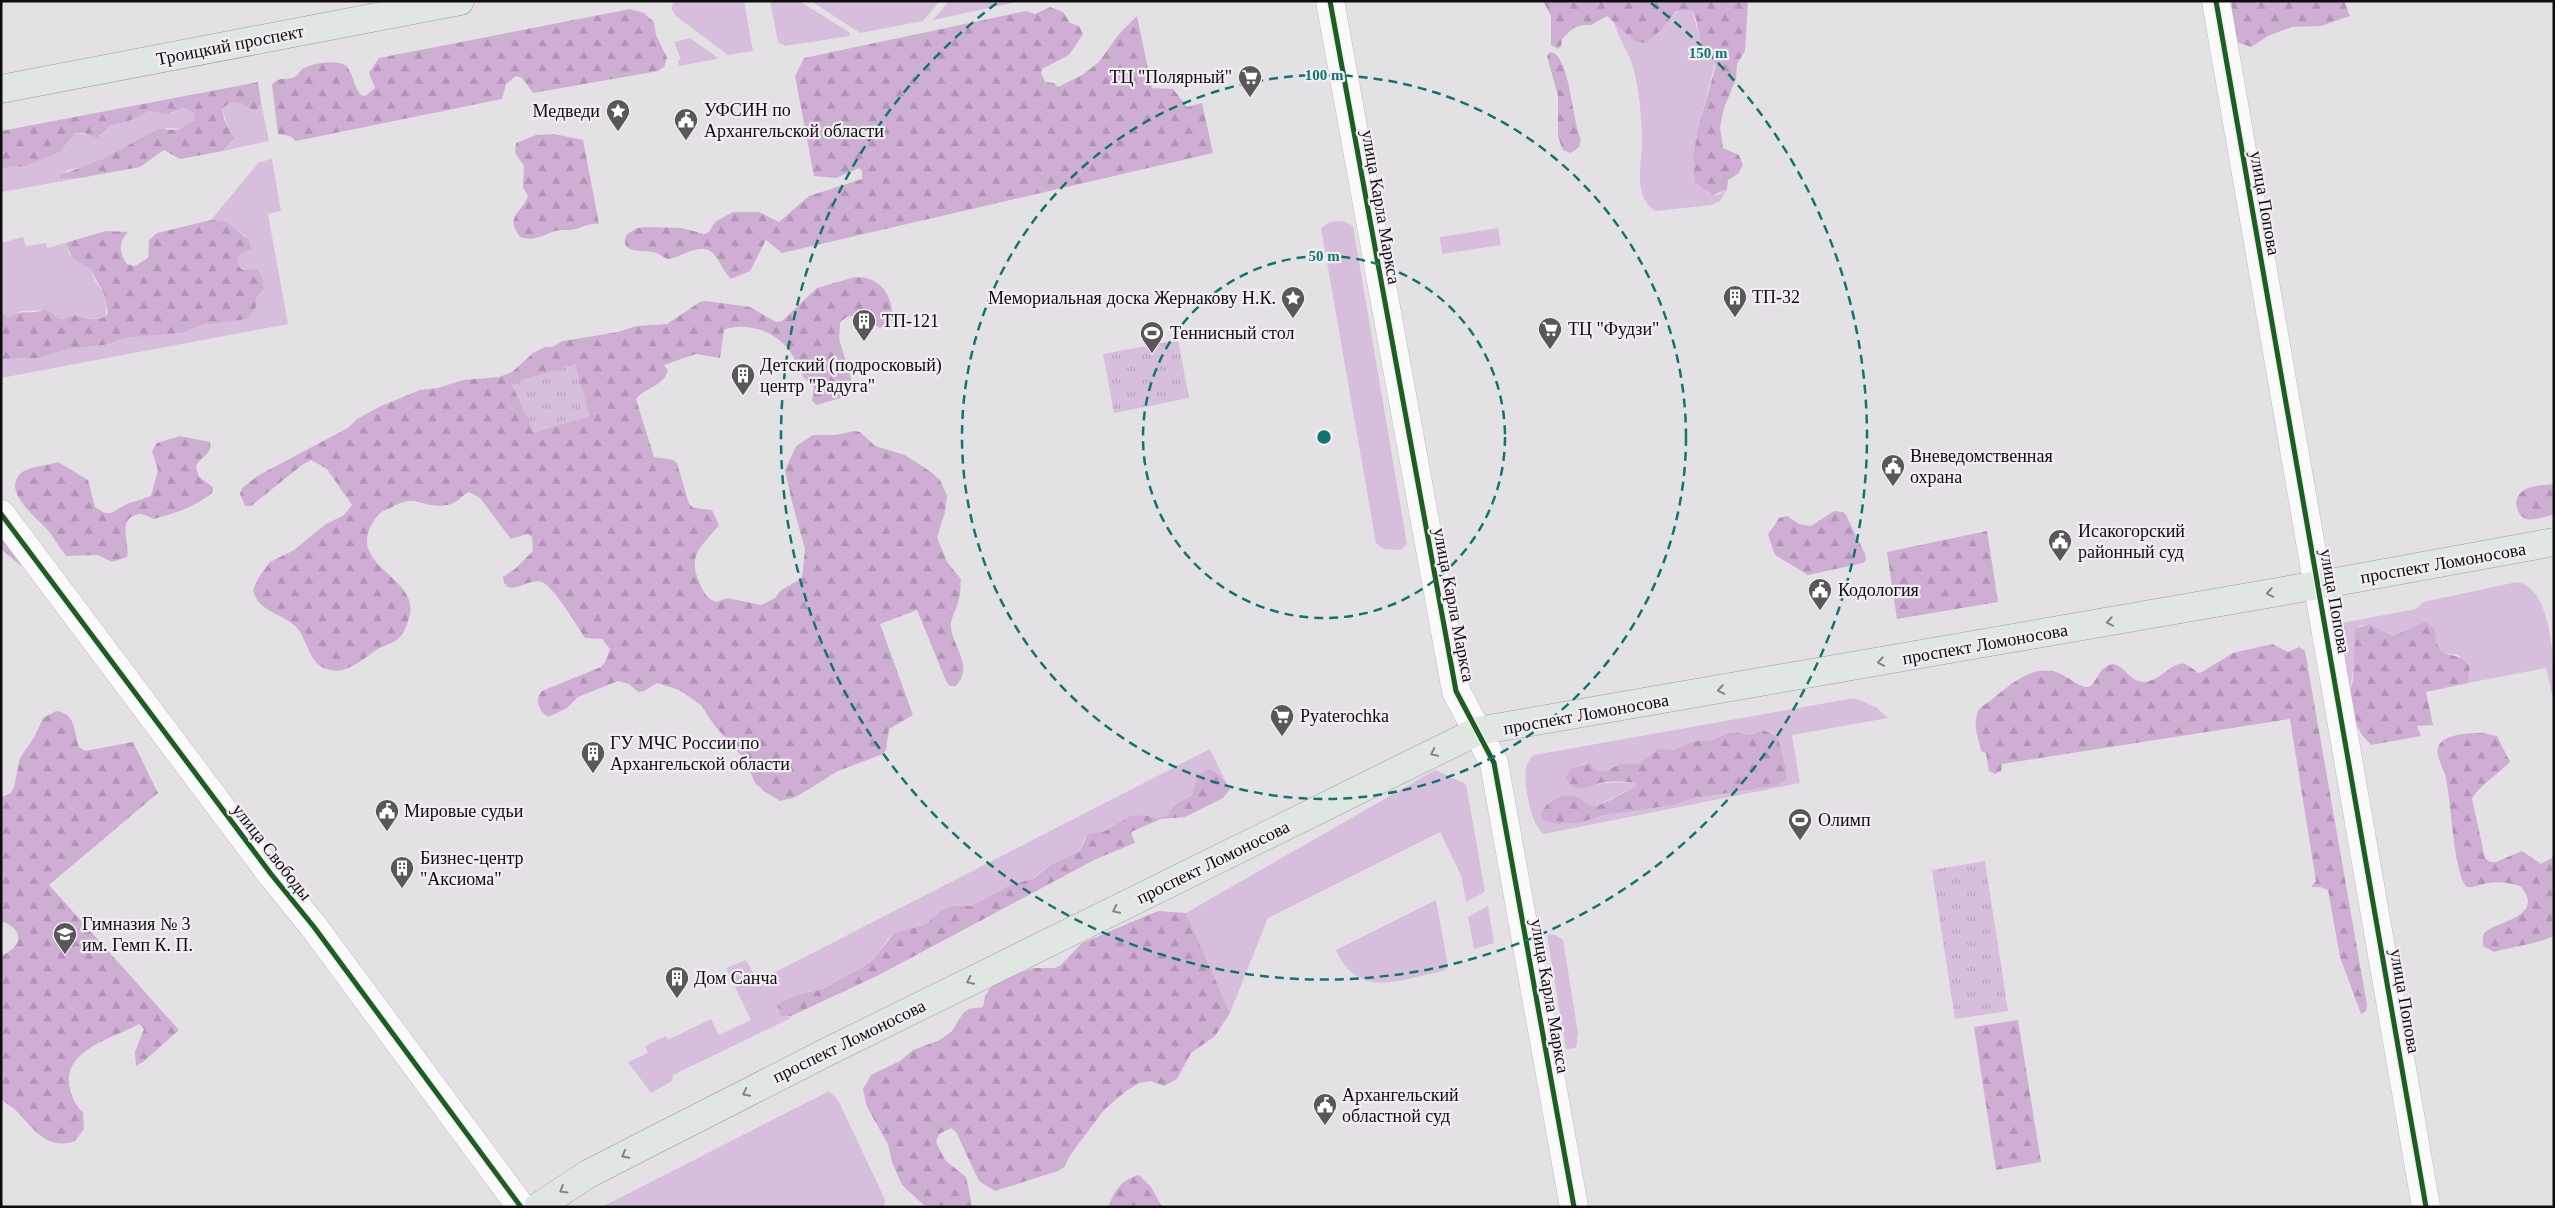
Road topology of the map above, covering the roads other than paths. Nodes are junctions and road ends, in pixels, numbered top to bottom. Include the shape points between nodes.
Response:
1 (460, 1) edge
2 (1330, 1) edge
3 (2216, 1) edge
4 (1, 90) edge
5 (1, 514) edge
6 (2554, 542) edge
7 (2318, 584) junction
8 (1478, 731) junction
9 (521, 1207) edge
10 (538, 1207) edge
11 (1574, 1207) edge
12 (2426, 1207) edge

1 - 4 main road, Троицкий проспект
2 - 8 street, улица Карла Маркса via 1456,691
3 - 7 street, улица Попова
5 - 9 street, улица Свободы
6 - 7 main road, проспект Ломоносова
7 -> 8 main road, проспект Ломоносова
7 - 12 street, улица Попова
8 -> 10 main road, проспект Ломоносова via 824,1053 588,1174
8 - 11 street, улица Карла Маркса via 1494,763

